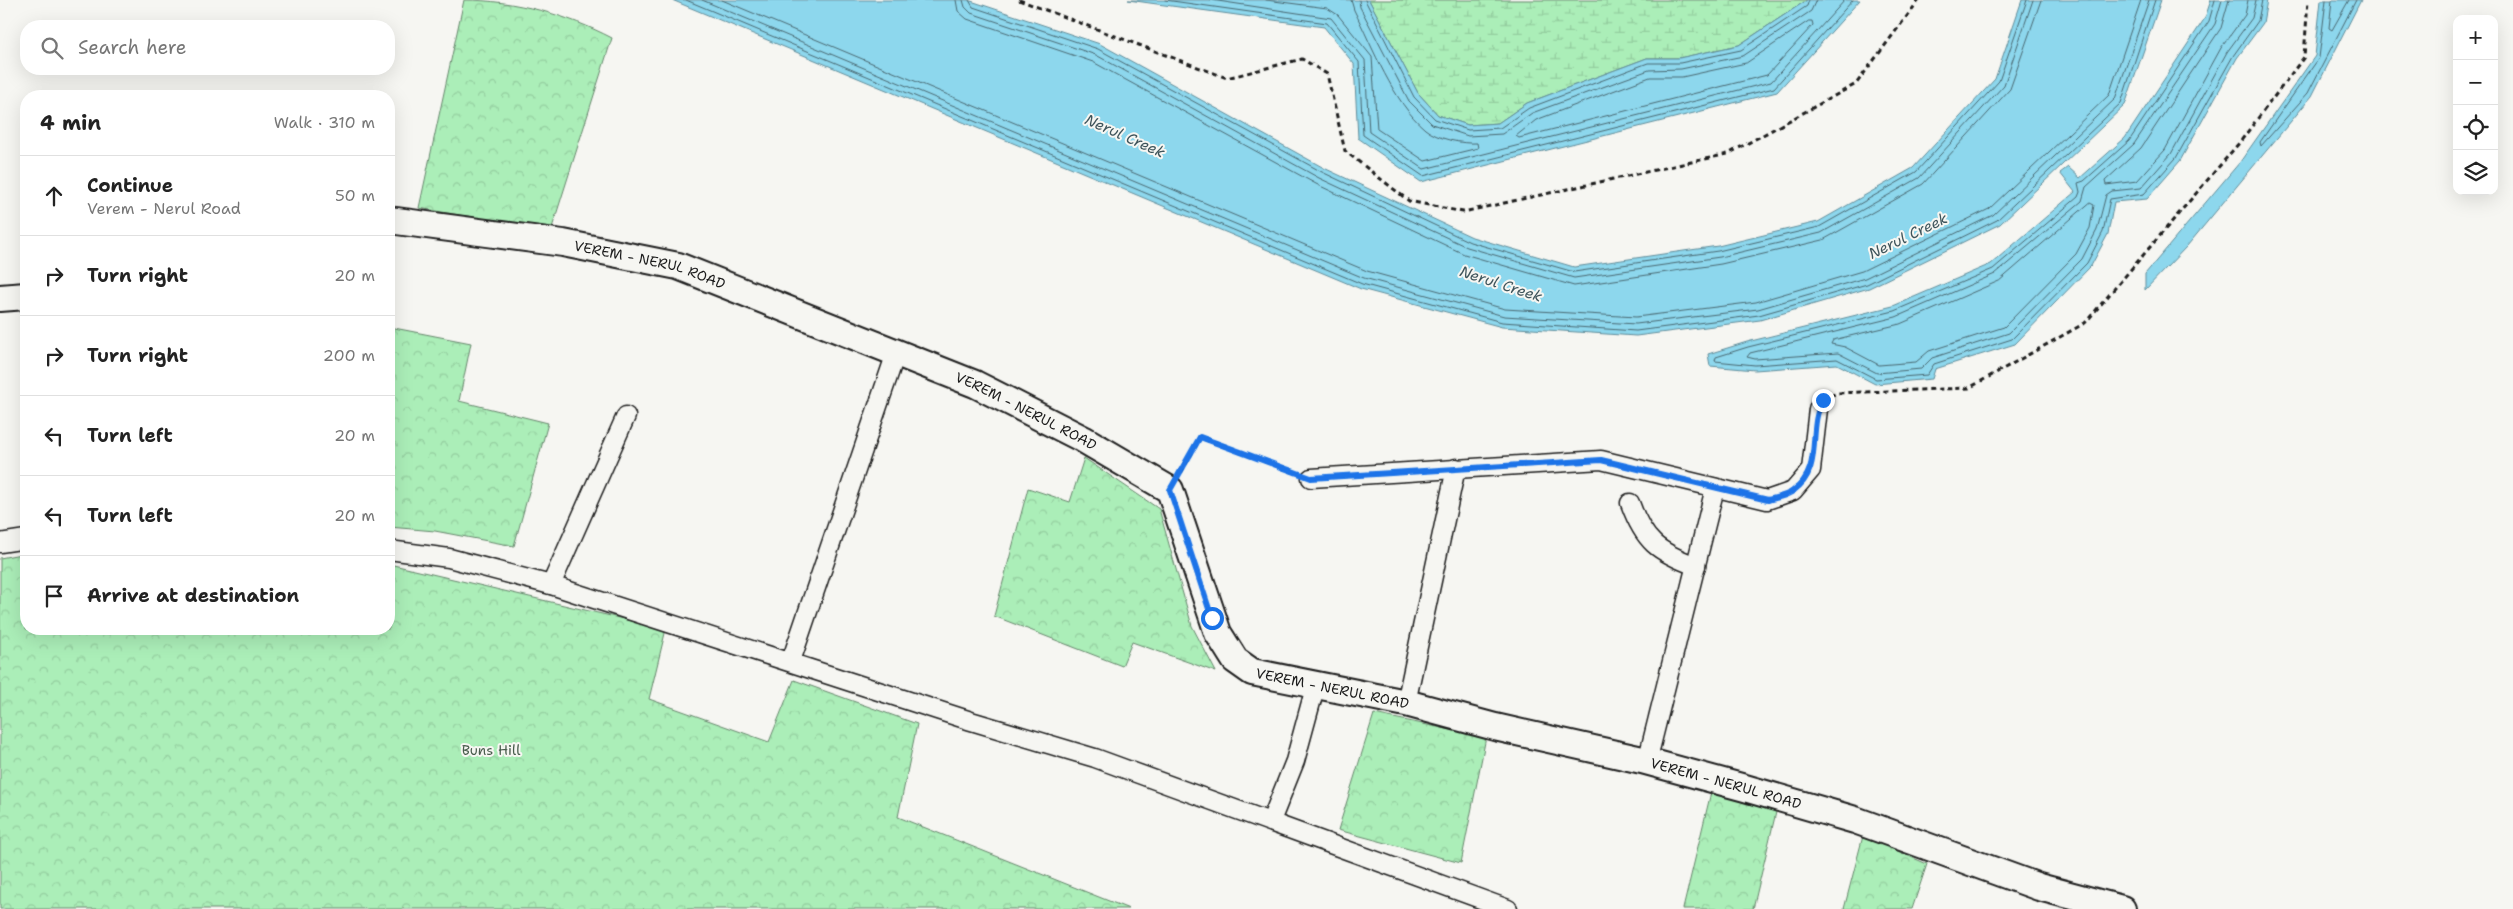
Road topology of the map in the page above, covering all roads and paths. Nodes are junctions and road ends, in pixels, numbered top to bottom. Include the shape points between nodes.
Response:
1 (1019, 0) edge
2 (1920, 0) edge
3 (2308, 0) edge
4 (395, 221) edge
5 (20, 296) edge
6 (0, 298) edge
7 (896, 353) junction
8 (1818, 409) joint
9 (626, 416) dead end
10 (1456, 468) junction
11 (1311, 478) joint
12 (1715, 488) junction
13 (1170, 490) junction
14 (1630, 503) dead end
15 (20, 540) edge
16 (0, 543) edge
17 (395, 551) edge
18 (1696, 566) junction
19 (552, 585) junction
20 (791, 661) junction
21 (1316, 684) junction
22 (1406, 703) junction
23 (1647, 762) junction
24 (1271, 821) junction
25 (1508, 909) edge
26 (2122, 909) edge

1 - 2 path via 1227,78 1302,59 1327,74 1345,151 1409,201 1463,212 1728,154 1856,84
3 - 8 path via 2304,57 2240,142 2085,323 1969,388 1837,393 1823,400
4 - 7 main road, VEREM - NERUL ROAD via 563,243 678,266
5 - 6 main road
7 - 13 main road, VEREM - NERUL ROAD via 975,384 1083,439
7 - 20 street
8 - 12 street via 1812,470 1793,492 1768,500
9 - 19 street
10 - 11 street
10 - 12 street via 1601,460
10 - 22 street
11 - 13 path via 1200,437
12 - 18 street
13 - 21 main road, VEREM - NERUL ROAD via 1212,618 1230,654 1252,672
14 - 18 street via 1638,525 1653,544 1669,556
15 - 16 street
17 - 19 street via 448,558
18 - 23 street
19 - 20 street
20 - 24 street via 1095,758
21 - 22 main road, VEREM - NERUL ROAD
21 - 24 street via 1294,761
22 - 23 main road, VEREM - NERUL ROAD
23 - 26 main road, VEREM - NERUL ROAD via 1855,820 2039,887
24 - 25 street

